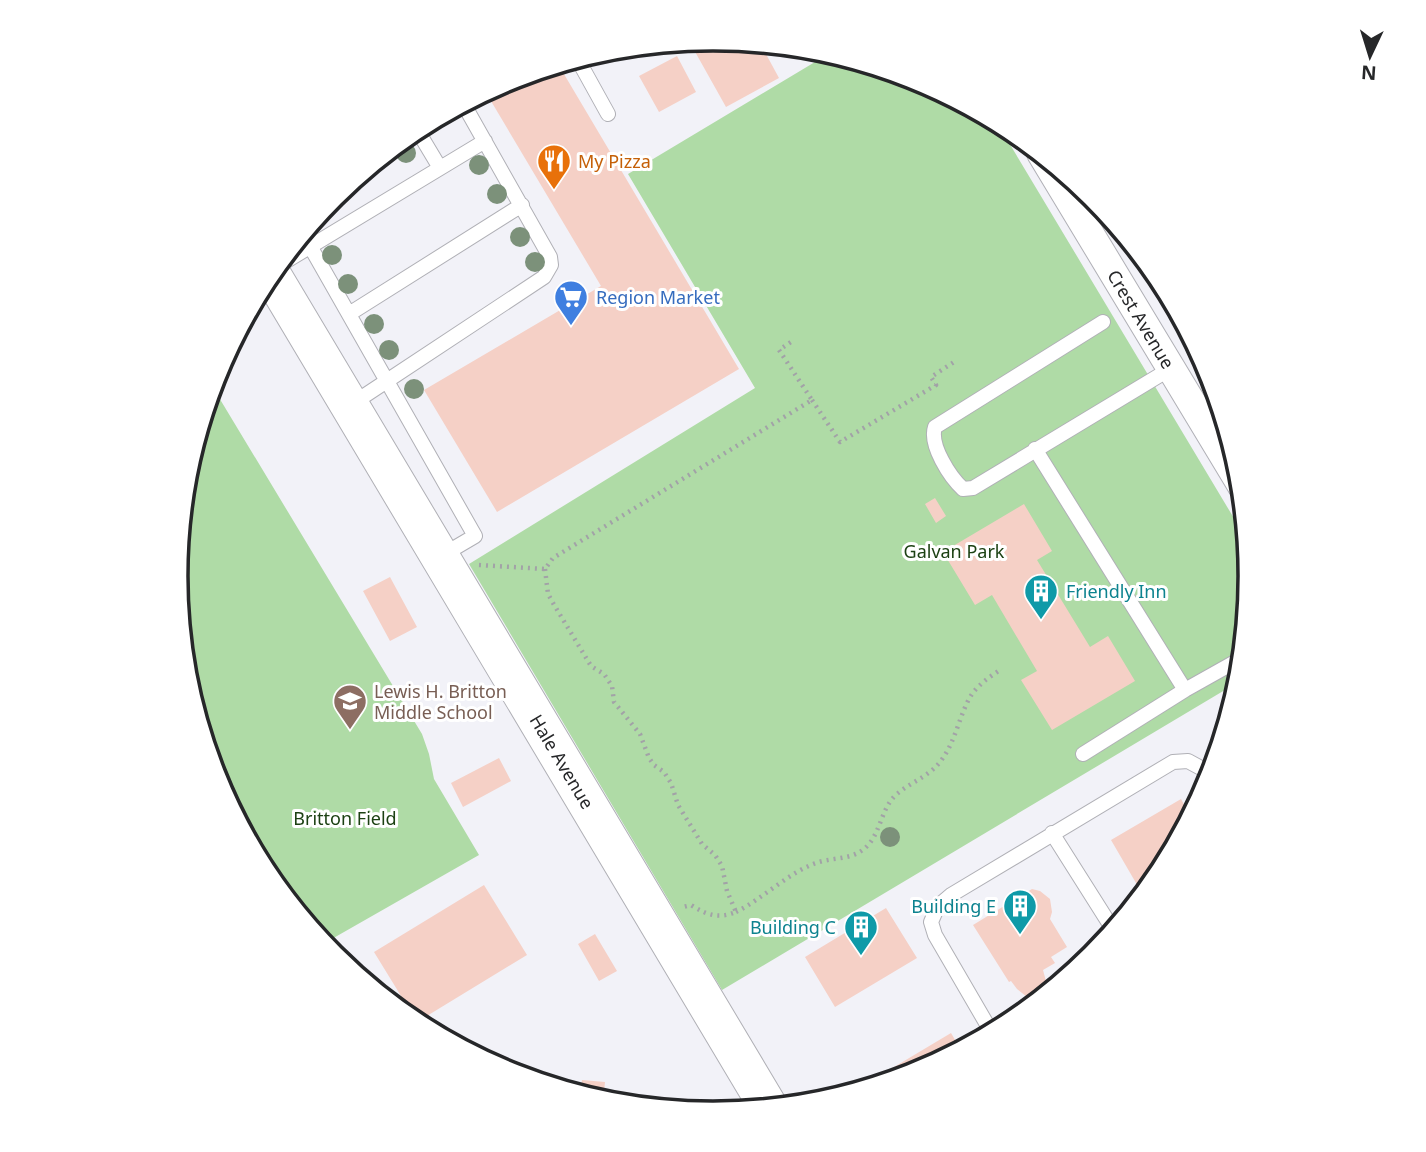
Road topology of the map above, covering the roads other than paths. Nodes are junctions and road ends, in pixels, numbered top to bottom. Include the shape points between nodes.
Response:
1 (582, 68) edge
2 (468, 112) edge
3 (608, 114) dead end
4 (422, 138) edge
5 (485, 141) junction
6 (440, 167) junction
7 (522, 205) junction
8 (1088, 210) edge
9 (310, 246) junction
10 (298, 254) edge
11 (278, 281) edge
12 (349, 314) junction
13 (1103, 322) dead end
14 (1170, 369) junction
15 (388, 381) junction
16 (350, 405) junction
17 (1035, 449) junction
18 (1224, 457) edge
19 (456, 560) junction
20 (1230, 664) edge
21 (1185, 690) junction
22 (1083, 754) dead end
23 (1202, 767) edge
24 (1052, 833) junction
25 (1108, 922) edge
26 (987, 1024) edge
27 (764, 1099) edge

1 - 3 lane
2 - 5 lane
4 - 6 lane
5 - 6 lane
5 - 7 lane
6 - 9 lane
7 - 12 lane
7 - 15 lane via 550,257 544,277
8 - 14 street, Crest Avenue
9 - 10 lane
9 - 12 lane
11 - 16 main road, Hale Avenue
12 - 15 lane
13 - 17 lane via 935,427 932,435 963,489 973,488
14 - 17 lane
14 - 18 street, Crest Avenue
15 - 16 lane
15 - 19 lane via 475,536
16 - 19 main road, Hale Avenue
17 - 21 lane
19 - 27 main road, Hale Avenue
20 - 21 lane
21 - 22 lane
23 - 24 lane via 1188,761 1172,762
24 - 25 lane
24 - 26 lane via 951,895 932,916 935,935

